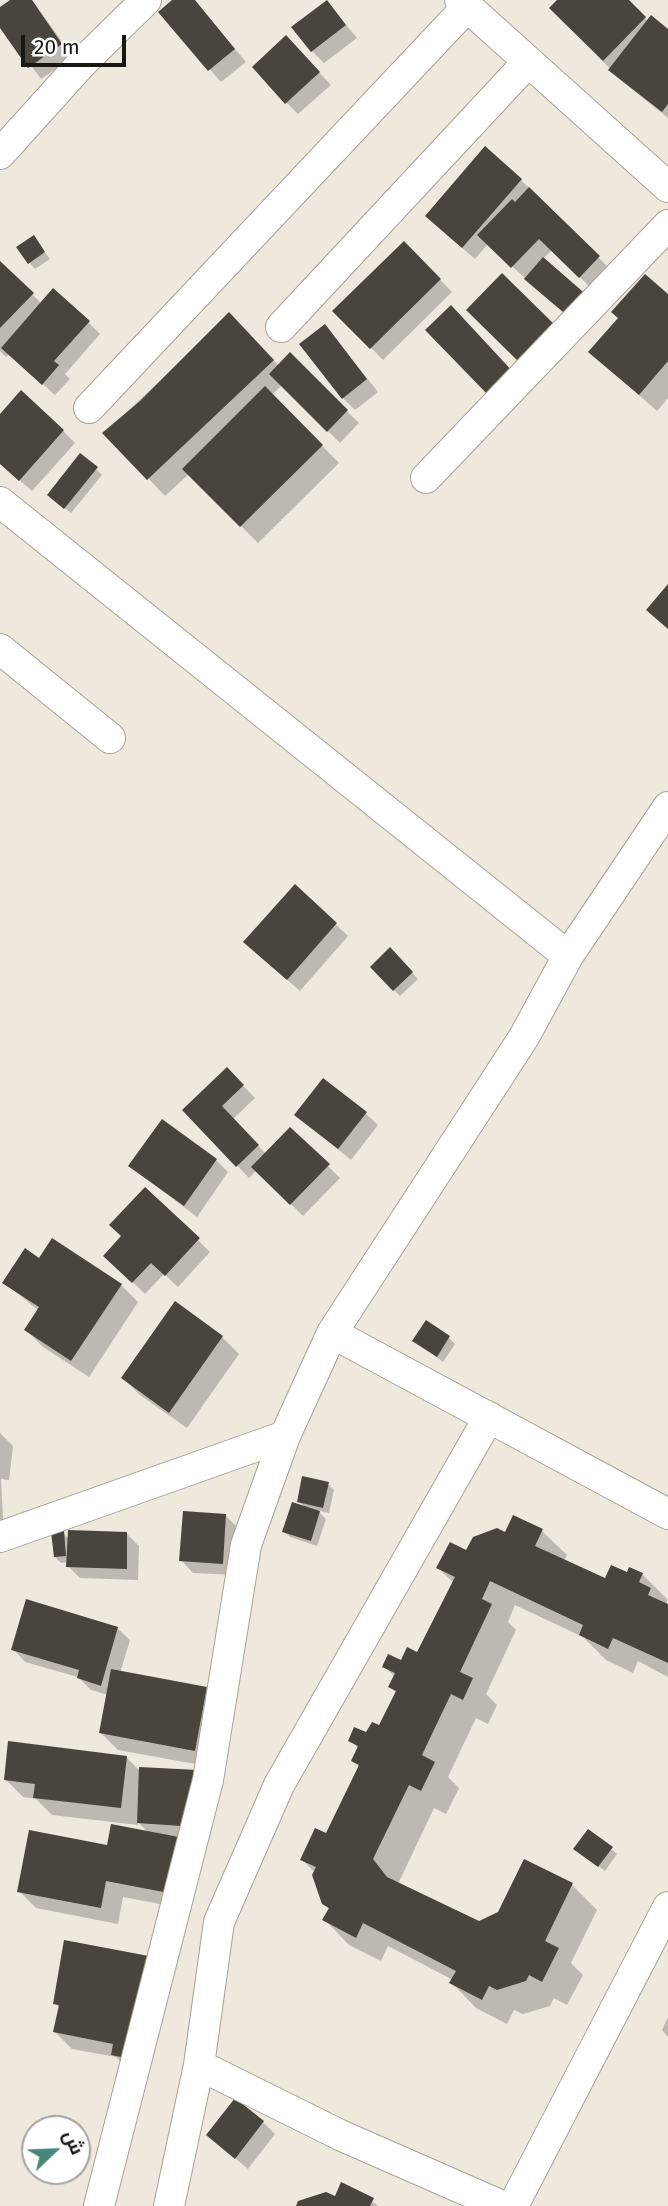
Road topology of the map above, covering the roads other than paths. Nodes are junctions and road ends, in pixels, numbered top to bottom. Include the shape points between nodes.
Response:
1 (146, 0) edge
2 (464, 4) edge
3 (528, 62) junction
4 (0, 155) edge
5 (668, 187) edge
6 (668, 225) edge
7 (281, 327) dead end
8 (89, 408) dead end
9 (426, 478) dead end
10 (0, 502) edge
11 (0, 649) edge
12 (110, 738) dead end
13 (668, 807) edge
14 (568, 956) junction
15 (332, 1333) junction
16 (489, 1418) junction
17 (285, 1436) junction
18 (668, 1514) edge
19 (0, 1536) edge
20 (668, 1907) edge
21 (199, 2064) junction
22 (99, 2206) edge
23 (169, 2206) edge
24 (502, 2206) edge
25 (513, 2206) edge

1 - 4 street
2 - 3 street
2 - 8 street
3 - 5 street
3 - 7 street
6 - 9 street
10 - 14 street
11 - 12 street
13 - 14 street
14 - 15 street via 517,1048
15 - 16 street
15 - 17 street
16 - 18 street
16 - 21 street via 279,1785 219,1923
17 - 19 street
17 - 22 street via 246,1545 208,1780
20 - 25 street
21 - 23 street
21 - 24 street via 341,2135

